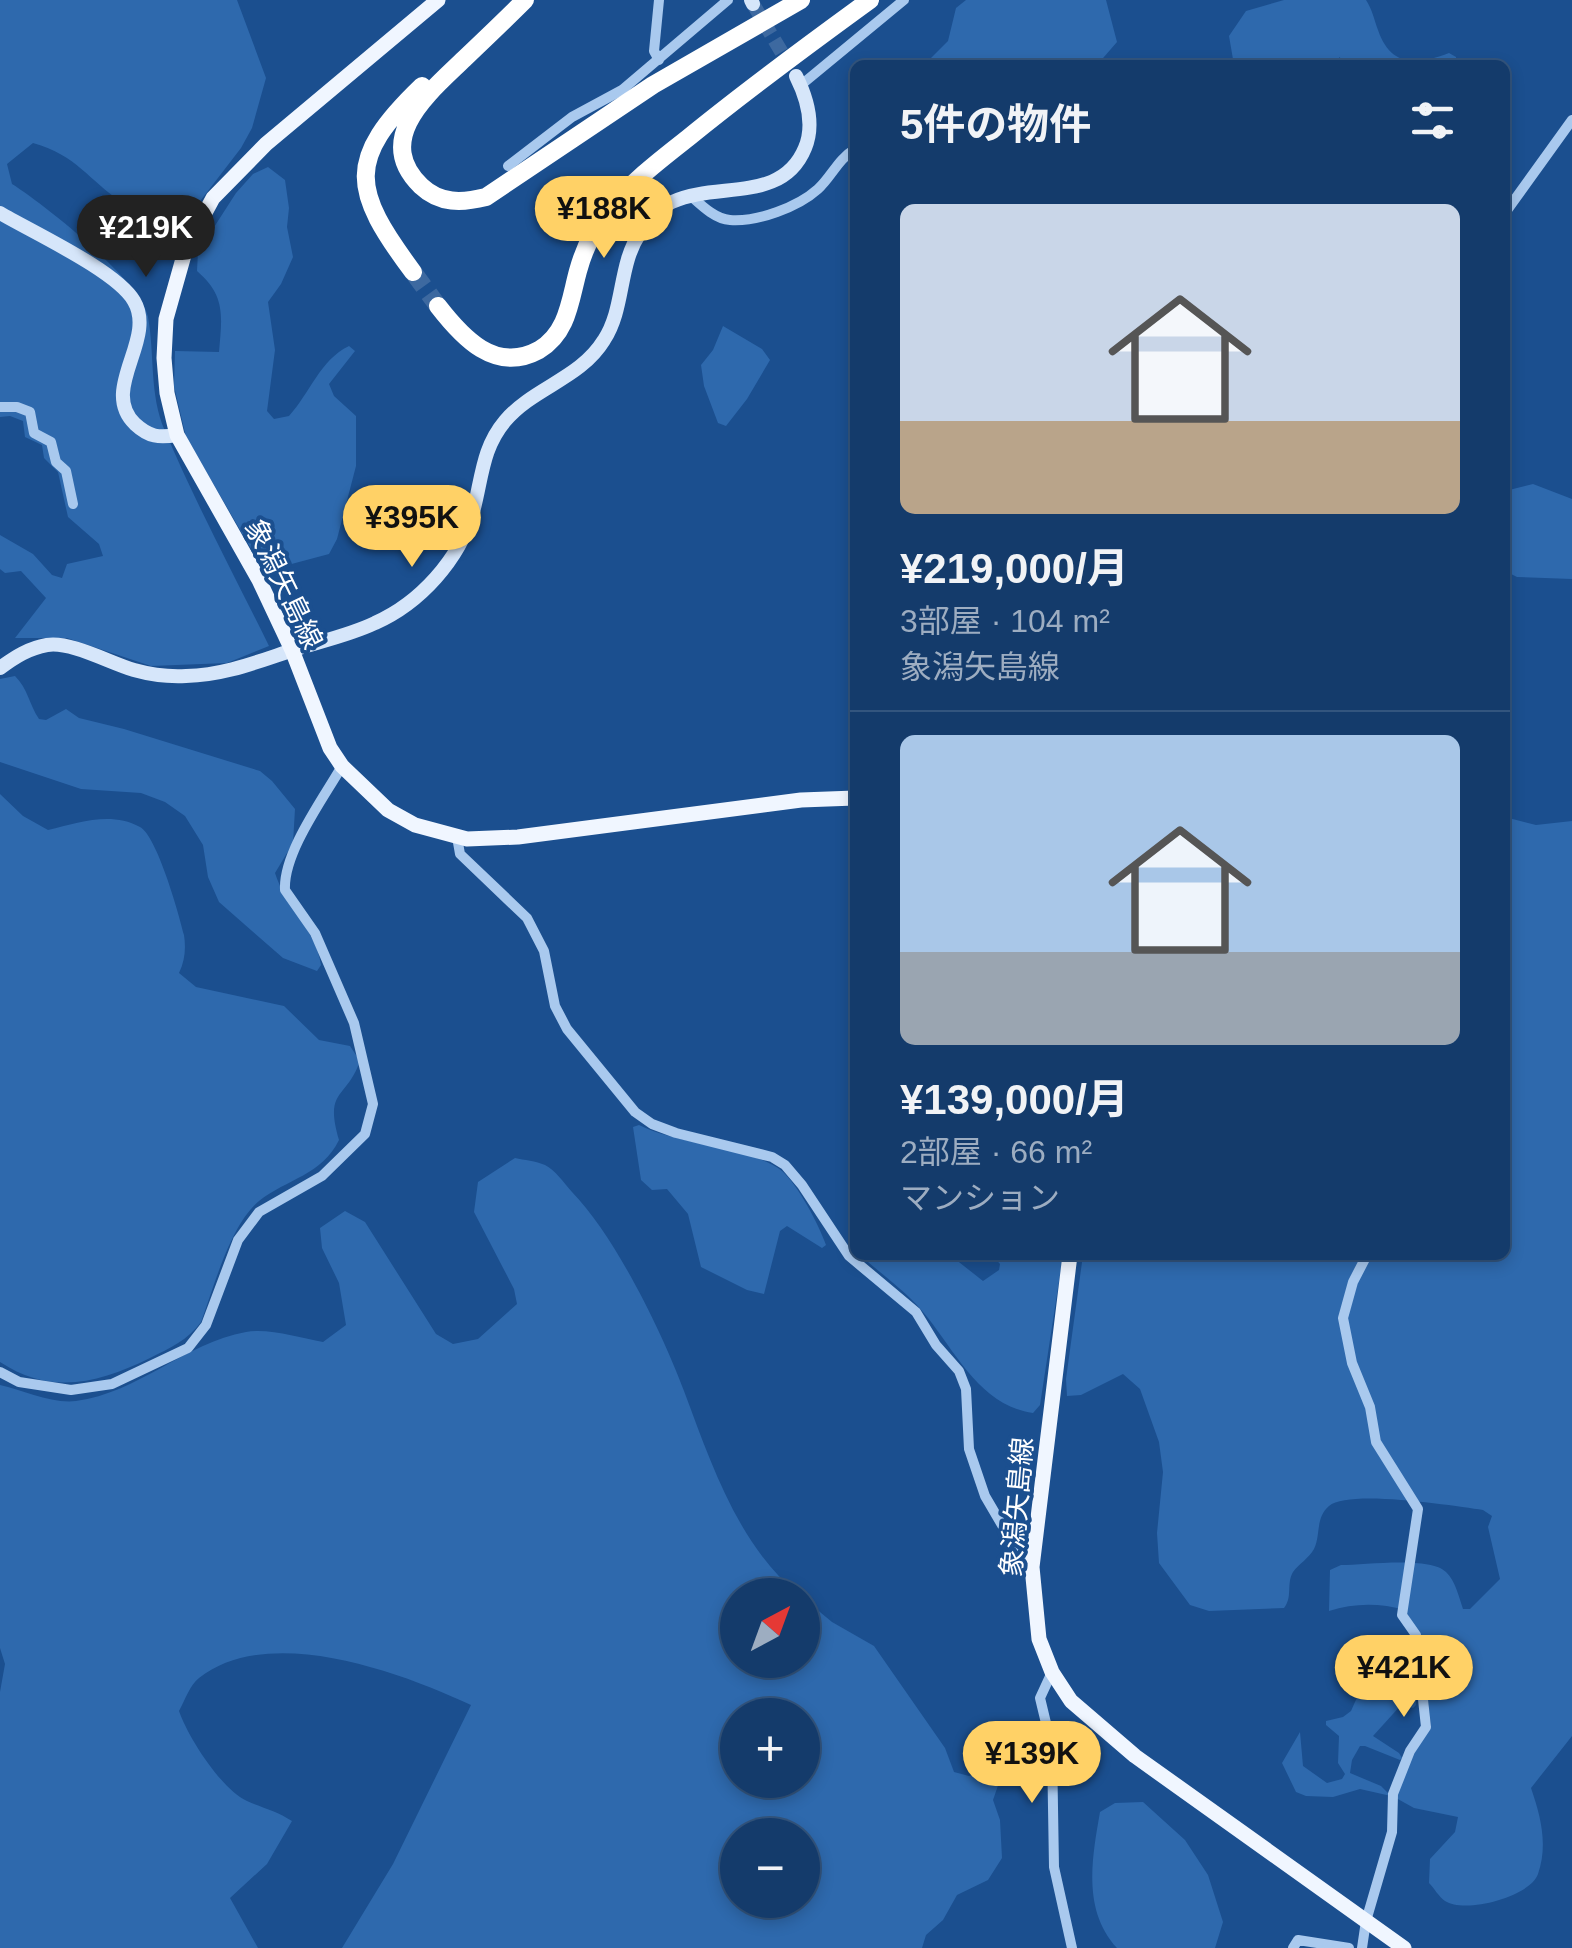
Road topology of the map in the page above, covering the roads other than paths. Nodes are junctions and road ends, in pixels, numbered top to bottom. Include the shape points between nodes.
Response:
1 (438, 0) edge
2 (510, 0) edge
3 (525, 0) edge
4 (659, 0) edge
5 (728, 0) edge
6 (801, 0) edge
7 (870, 0) edge
8 (904, 0) edge
9 (659, 60) junction
10 (798, 80) joint
11 (1572, 120) edge
12 (850, 152) edge
13 (508, 166) dead end
14 (691, 196) junction
15 (1510, 206) edge
16 (0, 214) edge
17 (413, 272) tunnel mouth
18 (438, 306) tunnel mouth
19 (0, 407) edge
20 (177, 435) junction
21 (73, 504) dead end
22 (292, 650) junction
23 (0, 668) edge
24 (342, 766) junction
25 (850, 798) edge
26 (457, 837) junction
27 (850, 1257) edge
28 (854, 1260) edge
29 (1069, 1260) edge
30 (1364, 1260) edge
31 (0, 1372) edge
32 (1032, 1568) junction
33 (1052, 1672) junction
34 (1366, 1921) junction
35 (1072, 1948) edge
36 (1294, 1948) edge
37 (1350, 1948) edge
38 (1362, 1948) edge
39 (1404, 1948) edge

1 - 20 main road, 象潟矢島線 via 266,144 212,198 186,248 166,319 165,375
2 - 17 highway via 393,114 373,142 366,193
3 - 6 highway via 421,101 405,128 408,170 442,199 470,201 504,187 653,85
4 - 9 street
5 - 9 street
7 - 18 highway via 726,106 618,199 592,234 566,319 549,343 522,356 494,355 468,342
8 - 10 street
9 - 13 street
10 - 14 street via 811,123 801,158 788,173 749,189
11 - 15 street
12 - 14 street via 817,190 761,215 730,220
14 - 22 street via 670,202 639,233 596,353 506,420 482,461 455,554 434,579 377,623
16 - 20 street via 109,276 134,298 139,326 121,400 144,433
19 - 21 street via 30,412 34,433 50,442 66,471
20 - 22 main road, 象潟矢島線
22 - 23 street via 221,673 158,676 49,644
22 - 24 main road, 象潟矢島線
24 - 26 main road, 象潟矢島線 via 388,810
24 - 31 street via 295,848 285,883 354,1023 373,1104 365,1134 322,1176 260,1212 238,1240 206,1325 188,1348 112,1384 84,1389 45,1388
25 - 26 main road, 象潟矢島線 via 518,838
26 - 27 street via 460,854 527,918 567,1029 635,1112 676,1134 785,1165
28 - 32 street via 916,1312 959,1371 969,1449 985,1496
29 - 32 main road, 象潟矢島線
30 - 34 street via 1343,1318 1376,1442 1418,1508 1402,1615 1416,1635 1426,1727 1393,1794 1392,1832
32 - 33 main road, 象潟矢島線 via 1039,1639
33 - 34 main road, 象潟矢島線 via 1097,1726
33 - 35 street via 1040,1698 1052,1748 1054,1867
34 - 38 street
34 - 39 main road, 象潟矢島線
36 - 37 street via 1298,1940

